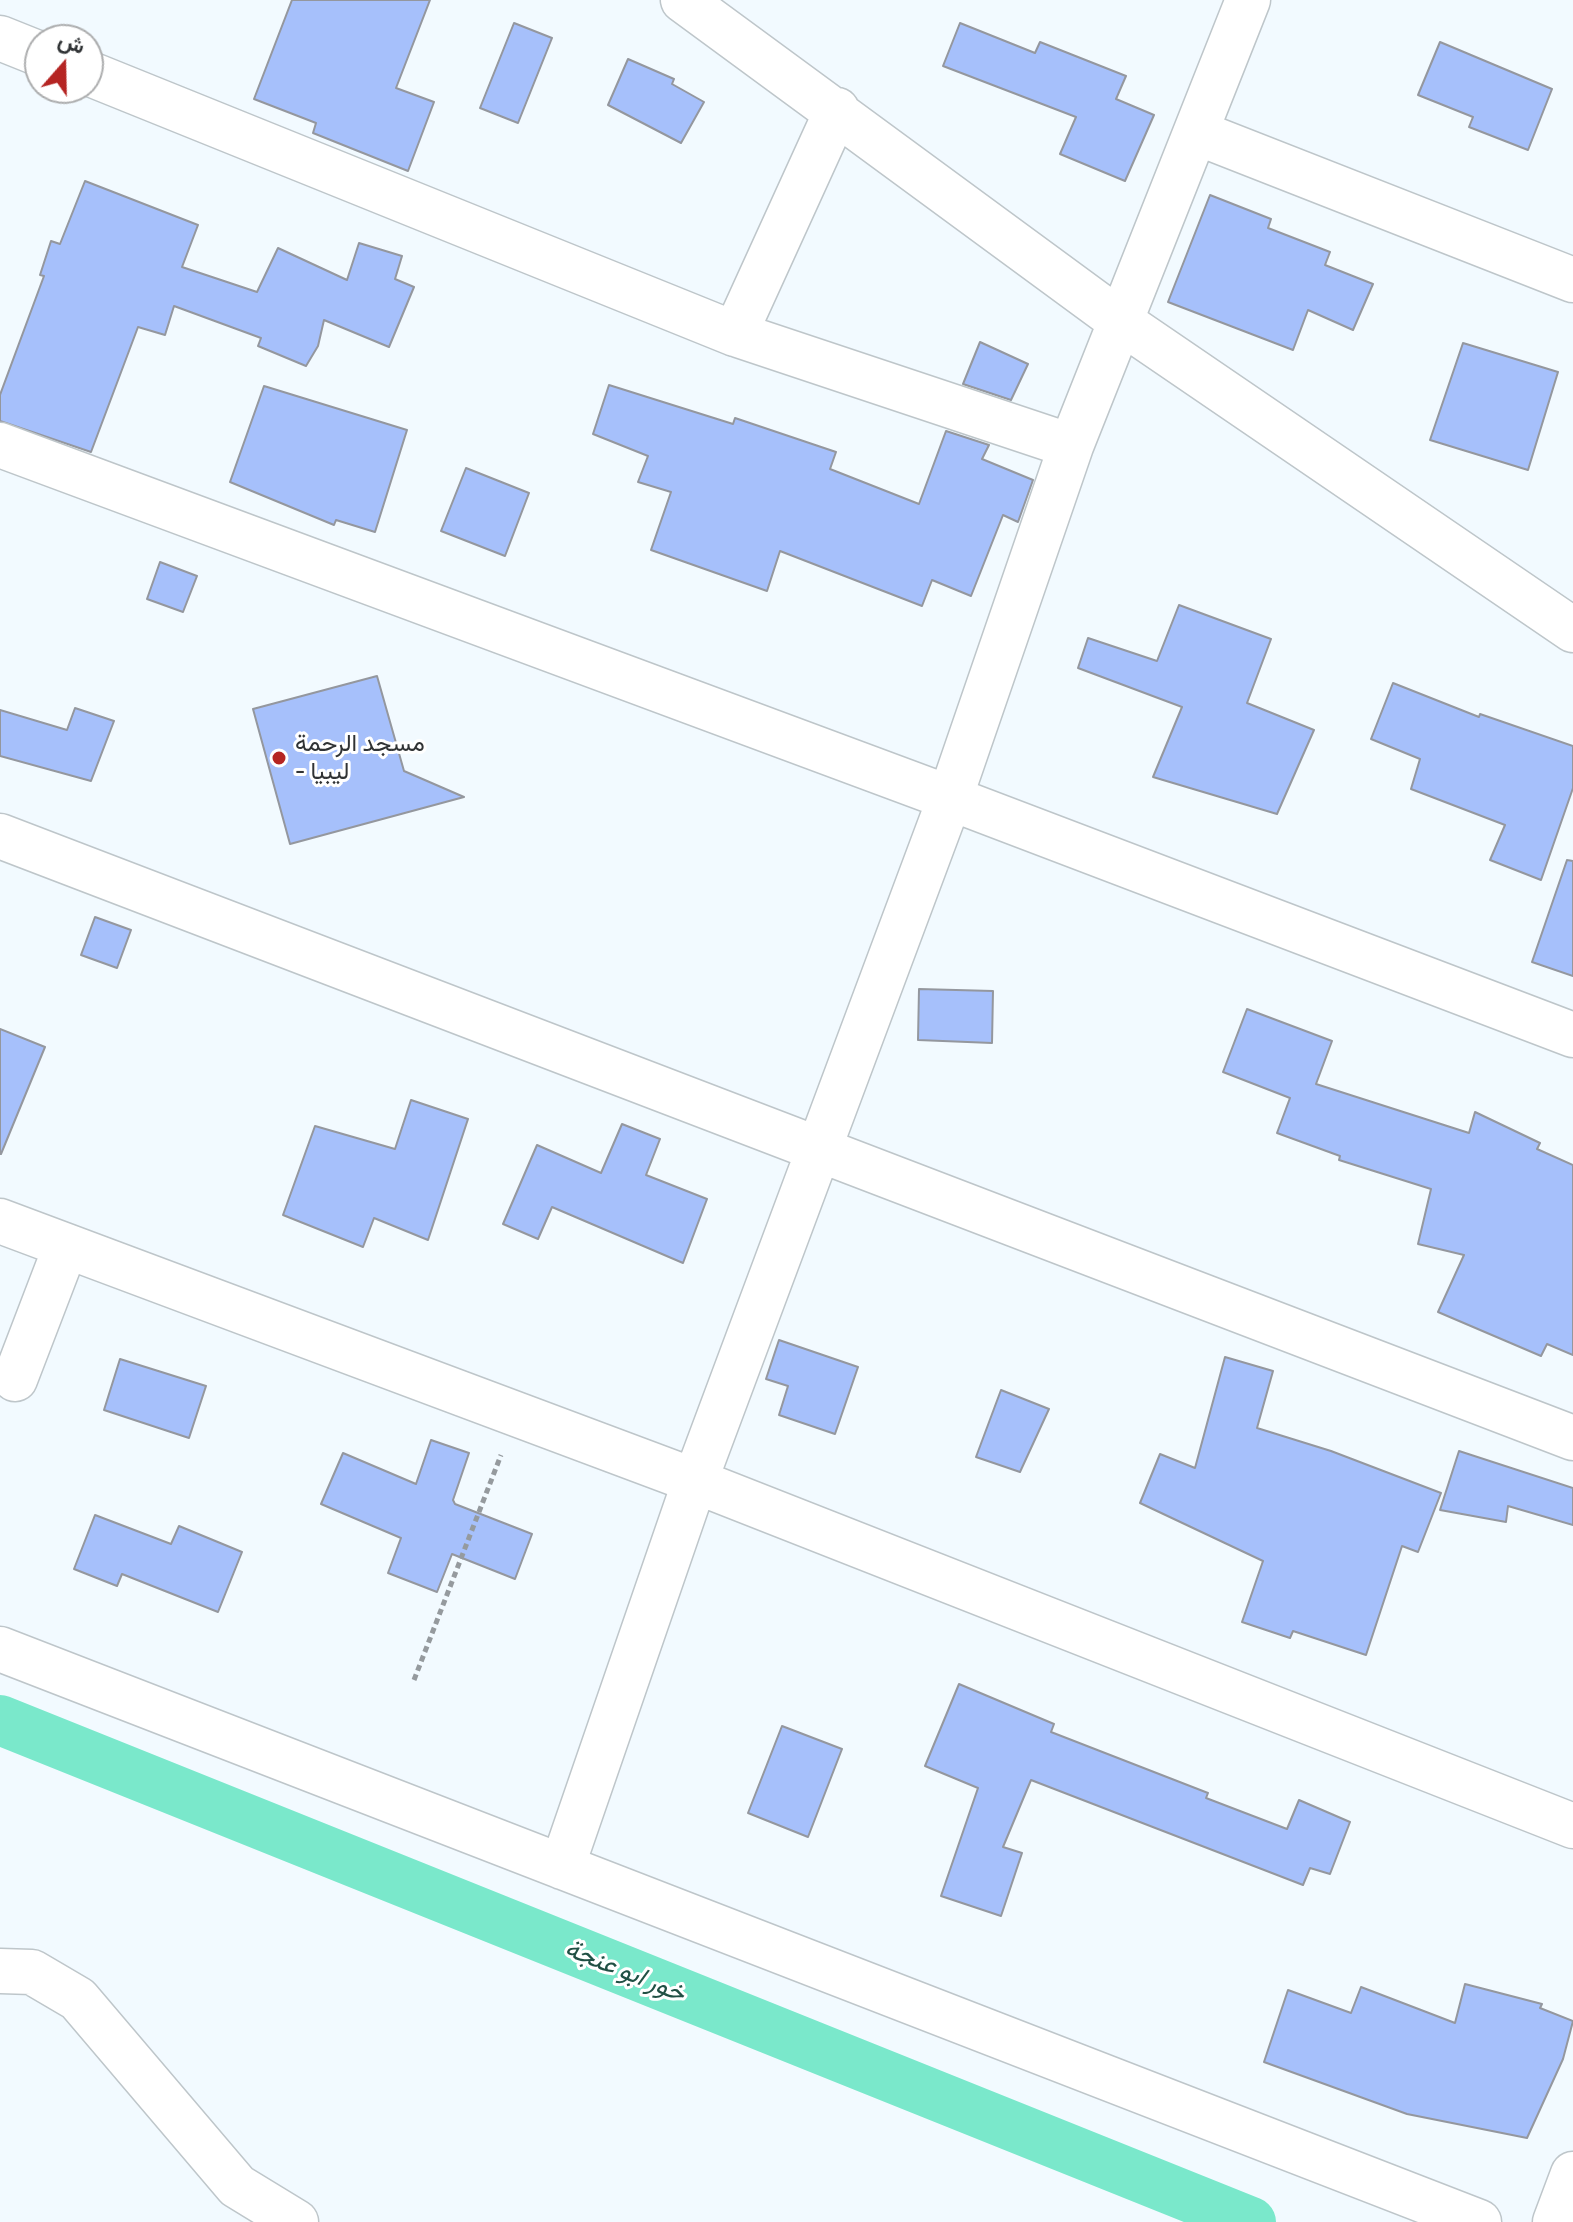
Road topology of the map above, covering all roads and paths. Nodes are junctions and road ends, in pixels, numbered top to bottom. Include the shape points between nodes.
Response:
1 (683, 0) edge
2 (1248, 0) edge
3 (0, 38) edge
4 (24, 48) edge
5 (104, 79) edge
6 (837, 110) junction
7 (1198, 133) junction
8 (1573, 280) edge
9 (1120, 321) junction
10 (735, 334) junction
11 (0, 445) edge
12 (1071, 446) junction
13 (1573, 630) edge
14 (950, 798) junction
15 (0, 836) edge
16 (1573, 1035) edge
17 (819, 1149) junction
18 (0, 1221) edge
19 (66, 1246) junction
20 (15, 1379) dead end
21 (516, 1417) junction
22 (1573, 1438) edge
23 (695, 1481) junction
24 (0, 1649) edge
25 (414, 1680) dead end
26 (1573, 1826) edge
27 (562, 1867) junction
28 (0, 1971) edge
29 (1573, 2174) edge
30 (238, 2208) edge
31 (296, 2222) edge
32 (1479, 2222) edge
33 (1555, 2222) edge

1 - 6 street
2 - 7 street
3 - 4 street
5 - 10 street
6 - 9 street
6 - 10 street
7 - 8 street
7 - 9 street
9 - 12 street
9 - 13 street
10 - 12 street
11 - 14 street
12 - 14 street
14 - 16 street
14 - 17 street
15 - 17 street
17 - 22 street
17 - 23 street
18 - 19 street
19 - 20 street
19 - 21 street
21 - 23 street
21 - 25 path
23 - 26 street
23 - 27 street
24 - 27 street
27 - 32 street
28 - 30 street via 32,1972 78,1999 237,2186
29 - 33 street
30 - 31 street

